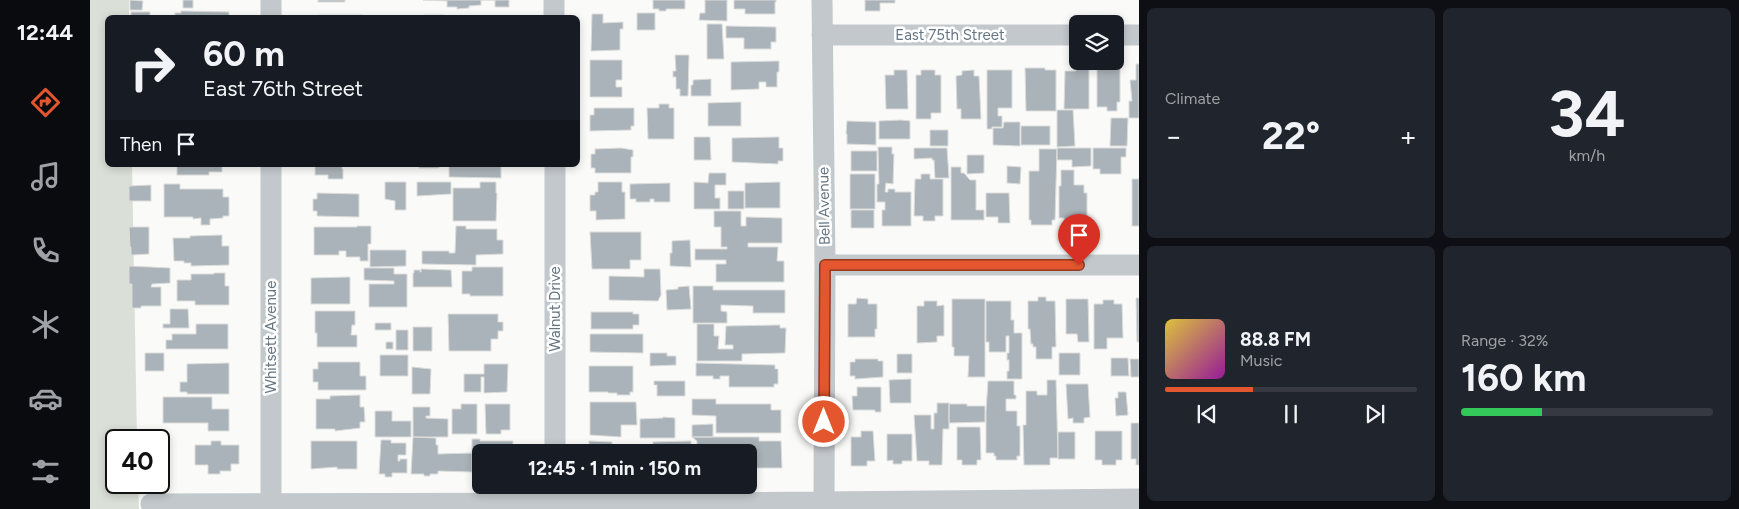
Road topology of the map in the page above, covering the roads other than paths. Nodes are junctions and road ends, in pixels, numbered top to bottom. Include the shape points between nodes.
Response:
1 (271, 0) edge
2 (554, 0) edge
3 (822, 0) edge
4 (271, 15) edge
5 (554, 15) edge
6 (822, 35) junction
7 (1069, 35) edge
8 (1124, 35) edge
9 (1139, 35) edge
10 (271, 167) edge
11 (554, 167) edge
12 (825, 265) junction
13 (1139, 265) edge
14 (555, 444) edge
15 (555, 499) edge
16 (1139, 499) edge
17 (824, 502) junction
18 (151, 504) dead end
19 (711, 506) edge
20 (271, 507) edge

1 - 4 street
2 - 5 street
3 - 6 street, Bell Avenue
6 - 7 street, East 75th Street
6 - 12 street, Bell Avenue
8 - 9 street
10 - 20 street, Whitsett Avenue
11 - 14 street, Walnut Drive
12 - 13 street
12 - 17 street, Bell Avenue
15 - 19 street
15 - 20 street
16 - 17 street
17 - 19 street
18 - 20 street

